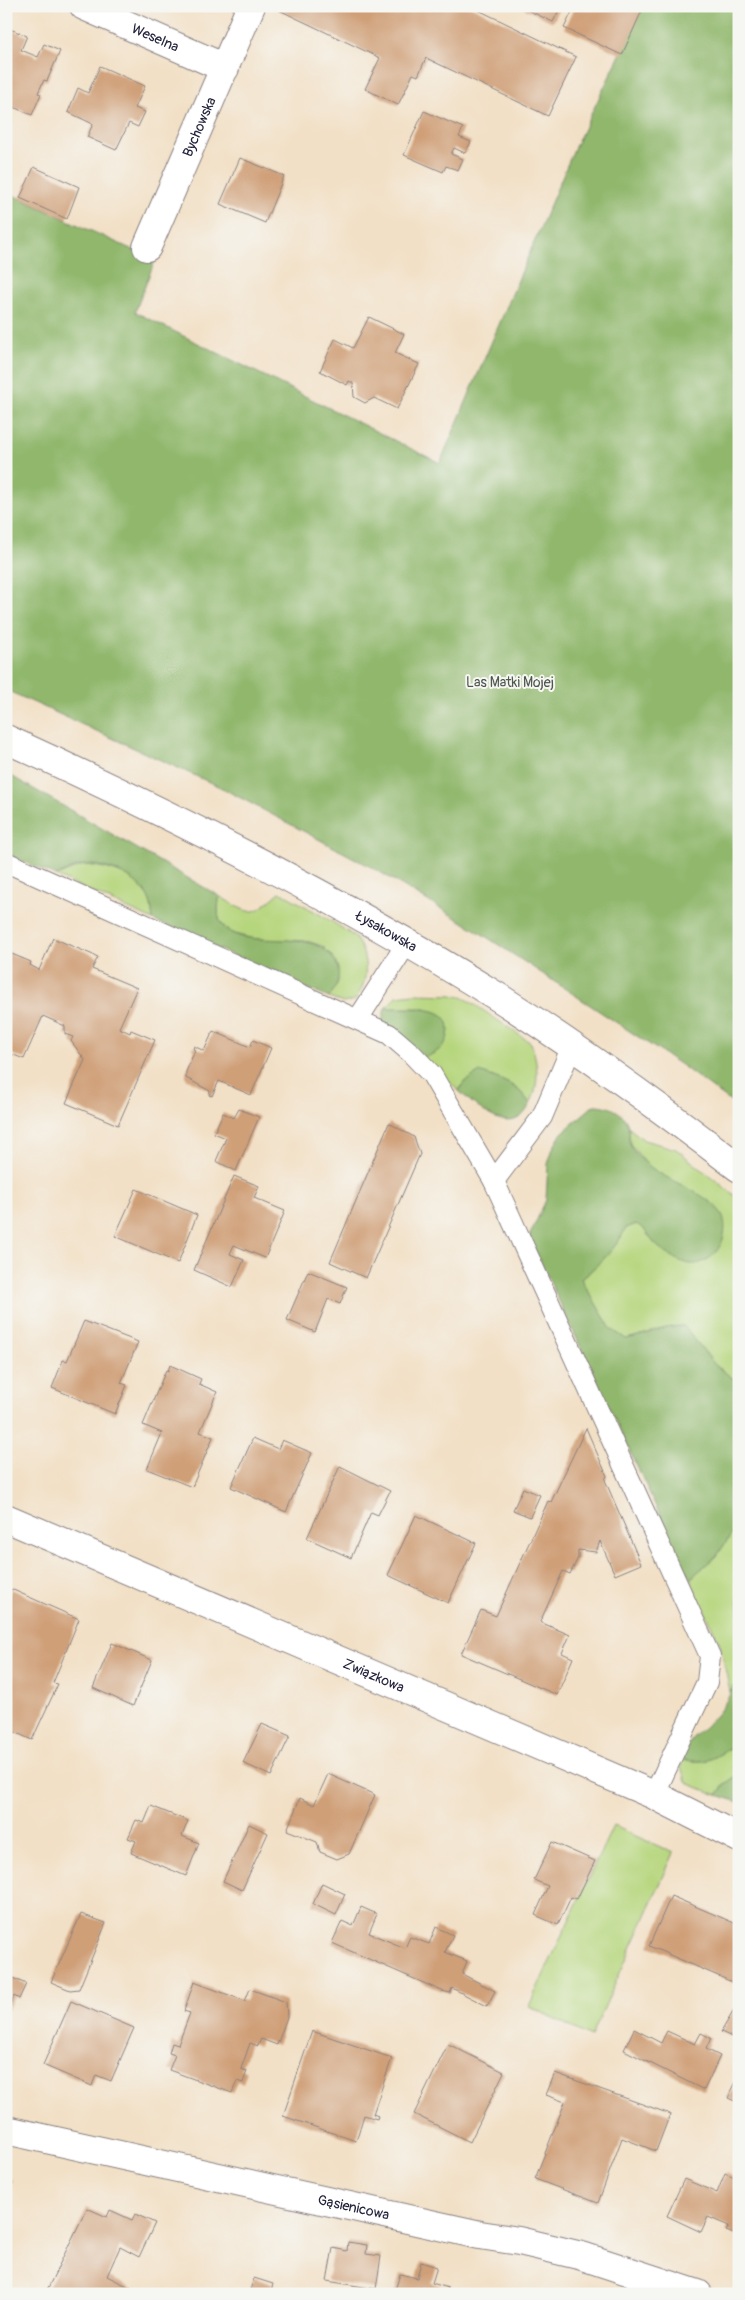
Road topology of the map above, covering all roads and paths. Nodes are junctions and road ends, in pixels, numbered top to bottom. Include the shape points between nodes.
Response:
1 (84, 6) edge
2 (251, 6) edge
3 (225, 68) junction
4 (147, 247) dead end
5 (6, 739) edge
6 (6, 862) edge
7 (407, 943) junction
8 (358, 1019) junction
9 (572, 1046) junction
10 (739, 1168) edge
11 (494, 1181) junction
12 (6, 1518) edge
13 (654, 1795) junction
14 (739, 1838) edge
15 (6, 2130) edge
16 (698, 2294) edge

1 - 3 street, Weselna
2 - 3 street, Bychowska
3 - 4 street, Bychowska
5 - 7 street, Łysakowska via 122,792 280,871
6 - 8 lane
7 - 8 lane
7 - 9 street, Łysakowska
8 - 11 lane via 388,1034 432,1075
9 - 10 street, Łysakowska
9 - 11 lane via 542,1117
11 - 13 lane via 710,1656 708,1682
12 - 13 street, Związkowa
13 - 14 street, Związkowa
15 - 16 street, Gąsienicowa via 553,2248

